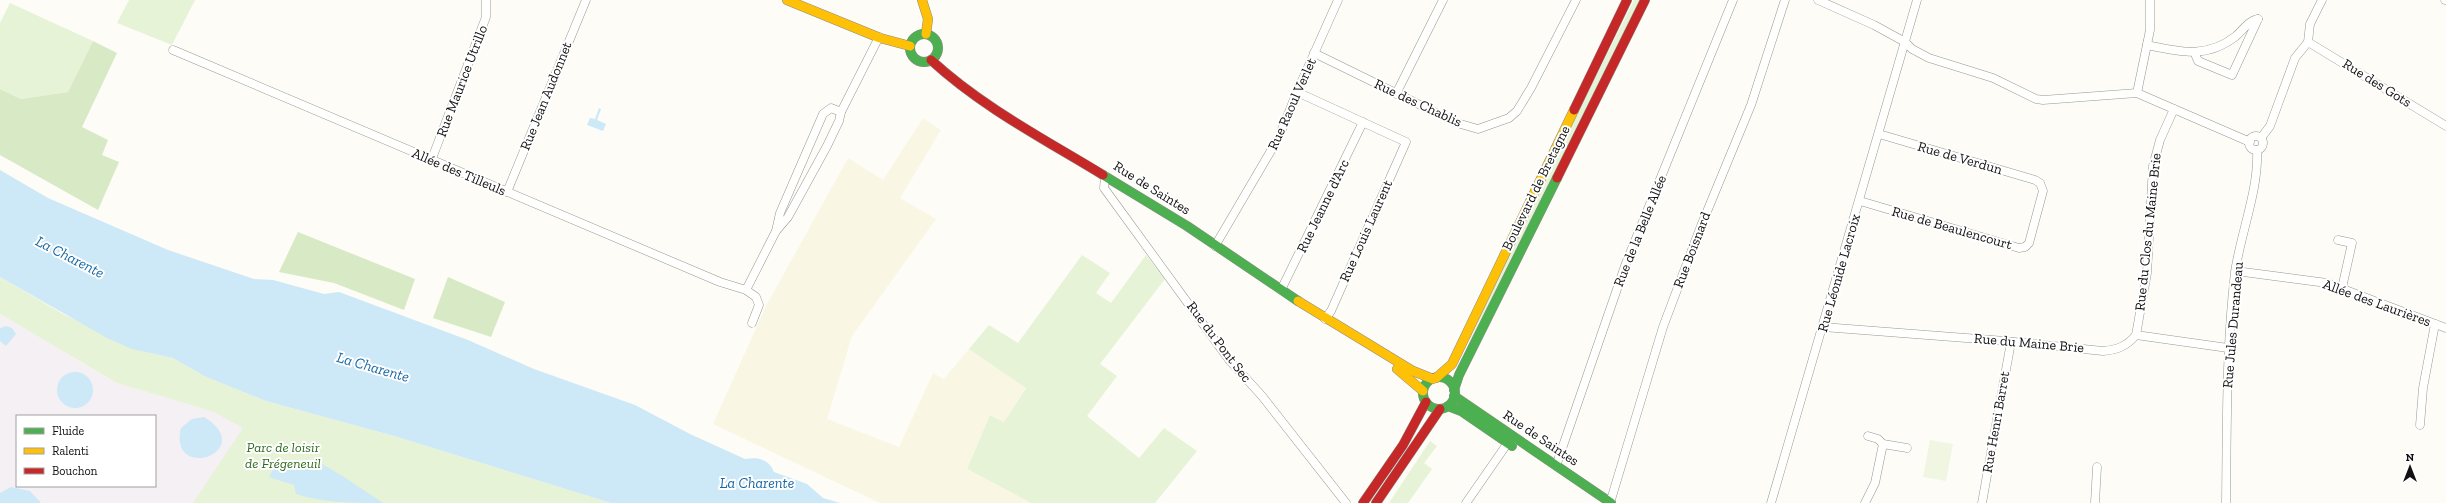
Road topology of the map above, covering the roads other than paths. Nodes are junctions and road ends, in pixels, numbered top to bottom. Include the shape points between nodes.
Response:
1 (486, 0) edge
2 (586, 0) edge
3 (787, 0) edge
4 (922, 0) edge
5 (1338, 0) edge
6 (1442, 0) edge
7 (1576, 0) edge
8 (1627, 0) edge
9 (1645, 0) edge
10 (1733, 0) edge
11 (1785, 0) edge
12 (1818, 0) edge
13 (1917, 0) edge
14 (2150, 0) edge
15 (2322, 0) edge
16 (926, 34) junction
17 (879, 37) junction
18 (1905, 42) junction
19 (2308, 42) junction
20 (2147, 45) junction
21 (910, 46) junction
22 (173, 50) dead end
23 (1314, 53) junction
24 (2195, 54) junction
25 (931, 60) junction
26 (1297, 92) junction
27 (2137, 93) junction
28 (1396, 94) junction
29 (2174, 109) junction
30 (840, 112) junction
31 (1363, 122) junction
32 (2446, 126) edge
33 (1879, 134) junction
34 (2261, 138) junction
35 (2250, 142) junction
36 (2257, 150) junction
37 (431, 161) junction
38 (1105, 176) junction
39 (2040, 184) joint
40 (507, 192) junction
41 (1860, 201) junction
42 (776, 231) junction
43 (2338, 240) dead end
44 (1215, 246) junction
45 (2236, 271) junction
46 (2342, 288) junction
47 (746, 290) junction
48 (1281, 290) junction
49 (1325, 319) junction
50 (752, 323) dead end
51 (2435, 324) junction
52 (1824, 327) junction
53 (2446, 328) edge
54 (2136, 335) junction
55 (1359, 340) junction
56 (2011, 342) junction
57 (2228, 348) junction
58 (1435, 378) junction
59 (1423, 391) junction
60 (1454, 393) junction
61 (1426, 402) junction
62 (1444, 407) junction
63 (2420, 425) dead end
64 (1868, 436) dead end
65 (1518, 441) junction
66 (1508, 443) junction
67 (1883, 444) junction
68 (1907, 448) dead end
69 (1556, 466) junction
70 (2097, 467) dead end
71 (1346, 503) edge
72 (1363, 503) edge
73 (1376, 503) edge
74 (1466, 503) edge
75 (1601, 503) edge
76 (1610, 503) edge
77 (1771, 503) edge
78 (1865, 503) edge
79 (1982, 503) edge
80 (2095, 503) edge
81 (2226, 503) edge

1 - 37 street, Rue Maurice Utrillo via 486,17
2 - 40 street, Rue Jean Audonnet
3 - 17 main road via 816,9
4 - 16 main road via 928,19
5 - 23 street, Rue Raoul Verlet
6 - 28 street
7 - 28 street, Rue des Chablis via 1531,88 1517,111 1509,118 1478,129 1457,123
8 - 58 main road, Boulevard de Bretagne via 1452,364
9 - 60 main road, Boulevard de Bretagne via 1459,374
10 - 69 street, Rue de la Belle Allée via 1626,263
11 - 76 street, Rue Boisnard via 1751,105 1663,327
12 - 18 street
13 - 18 street, Rue Léonide Lacroix
14 - 20 street
15 - 19 street via 2310,24
16 - 21 main road via 914,38
16 - 25 main road via 934,38 937,45 936,53
17 - 21 main road via 891,43
17 - 30 street
18 - 27 street via 1912,50 1929,58 1993,78 2036,99
18 - 33 street, Rue Léonide Lacroix
19 - 32 street, Rue des Gots
19 - 34 street via 2295,58 2270,126
20 - 24 street
20 - 27 street
21 - 25 main road via 912,54 918,60
22 - 37 street, Allée des Tilleuls
23 - 26 street, Rue Raoul Verlet
23 - 28 street, Rue des Chablis
24 - 24 street via 2229,41 2258,19 2232,75 2198,61
25 - 38 main road, Rue de Saintes via 957,84 994,109
26 - 31 street
26 - 44 street, Rue Raoul Verlet via 1280,137
27 - 29 street
29 - 35 street
29 - 54 street, Rue du Clos du Maine Brie via 2160,140 2153,166 2147,273
30 - 42 street via 839,121 788,217
30 - 42 street via 830,108 823,114 780,214
31 - 48 street, Rue Jeanne d'Arc
31 - 49 street, Rue Louis Laurent via 1406,142 1331,311
33 - 39 street, Rue de Verdun via 2035,180
33 - 41 street, Rue Léonide Lacroix
34 - 35 street via 2253,137
34 - 36 street via 2263,145
35 - 36 street
36 - 45 street, Rue Jules Durandeau via 2258,168
37 - 40 street, Allée des Tilleuls
38 - 44 main road, Rue de Saintes
38 - 71 street, Rue du Pont Sec via 1104,188 1230,361 1262,396
39 - 41 street, Rue de Beaulencourt via 2043,191 2029,243 2019,248
40 - 47 street, Allée des Tilleuls via 720,282
41 - 52 street, Rue Léonide Lacroix
42 - 47 street
43 - 46 street via 2352,243
44 - 48 main road, Rue de Saintes
45 - 46 street, Allée des Laurières via 2287,277
45 - 57 street, Rue Jules Durandeau
46 - 51 street, Allée des Laurières
47 - 50 street via 756,297 759,305
48 - 49 main road, Rue de Saintes
49 - 55 main road, Rue de Saintes
51 - 53 street, Allée des Laurières
51 - 63 street
52 - 56 street, Rue du Maine Brie
52 - 77 street, Rue Léonide Lacroix
54 - 56 street, Rue du Maine Brie via 2125,345 2108,350
54 - 57 street
55 - 58 main road, Rue de Saintes via 1413,371
55 - 59 main road, Rue de Saintes
56 - 79 street, Rue Henri Barret
57 - 81 street, Rue Jules Durandeau
58 - 59 main road
58 - 60 main road via 1446,379
59 - 61 main road
60 - 62 main road
60 - 65 main road, Rue de Saintes
61 - 62 main road via 1432,408
61 - 72 main road via 1403,444
62 - 66 main road, Rue de Saintes via 1461,412
62 - 73 main road
64 - 67 street via 1878,439
65 - 66 street
65 - 69 main road, Rue de Saintes
66 - 74 street
66 - 75 main road, Rue de Saintes
67 - 68 street
67 - 78 street via 1875,483
69 - 76 main road, Rue de Saintes
70 - 80 street

